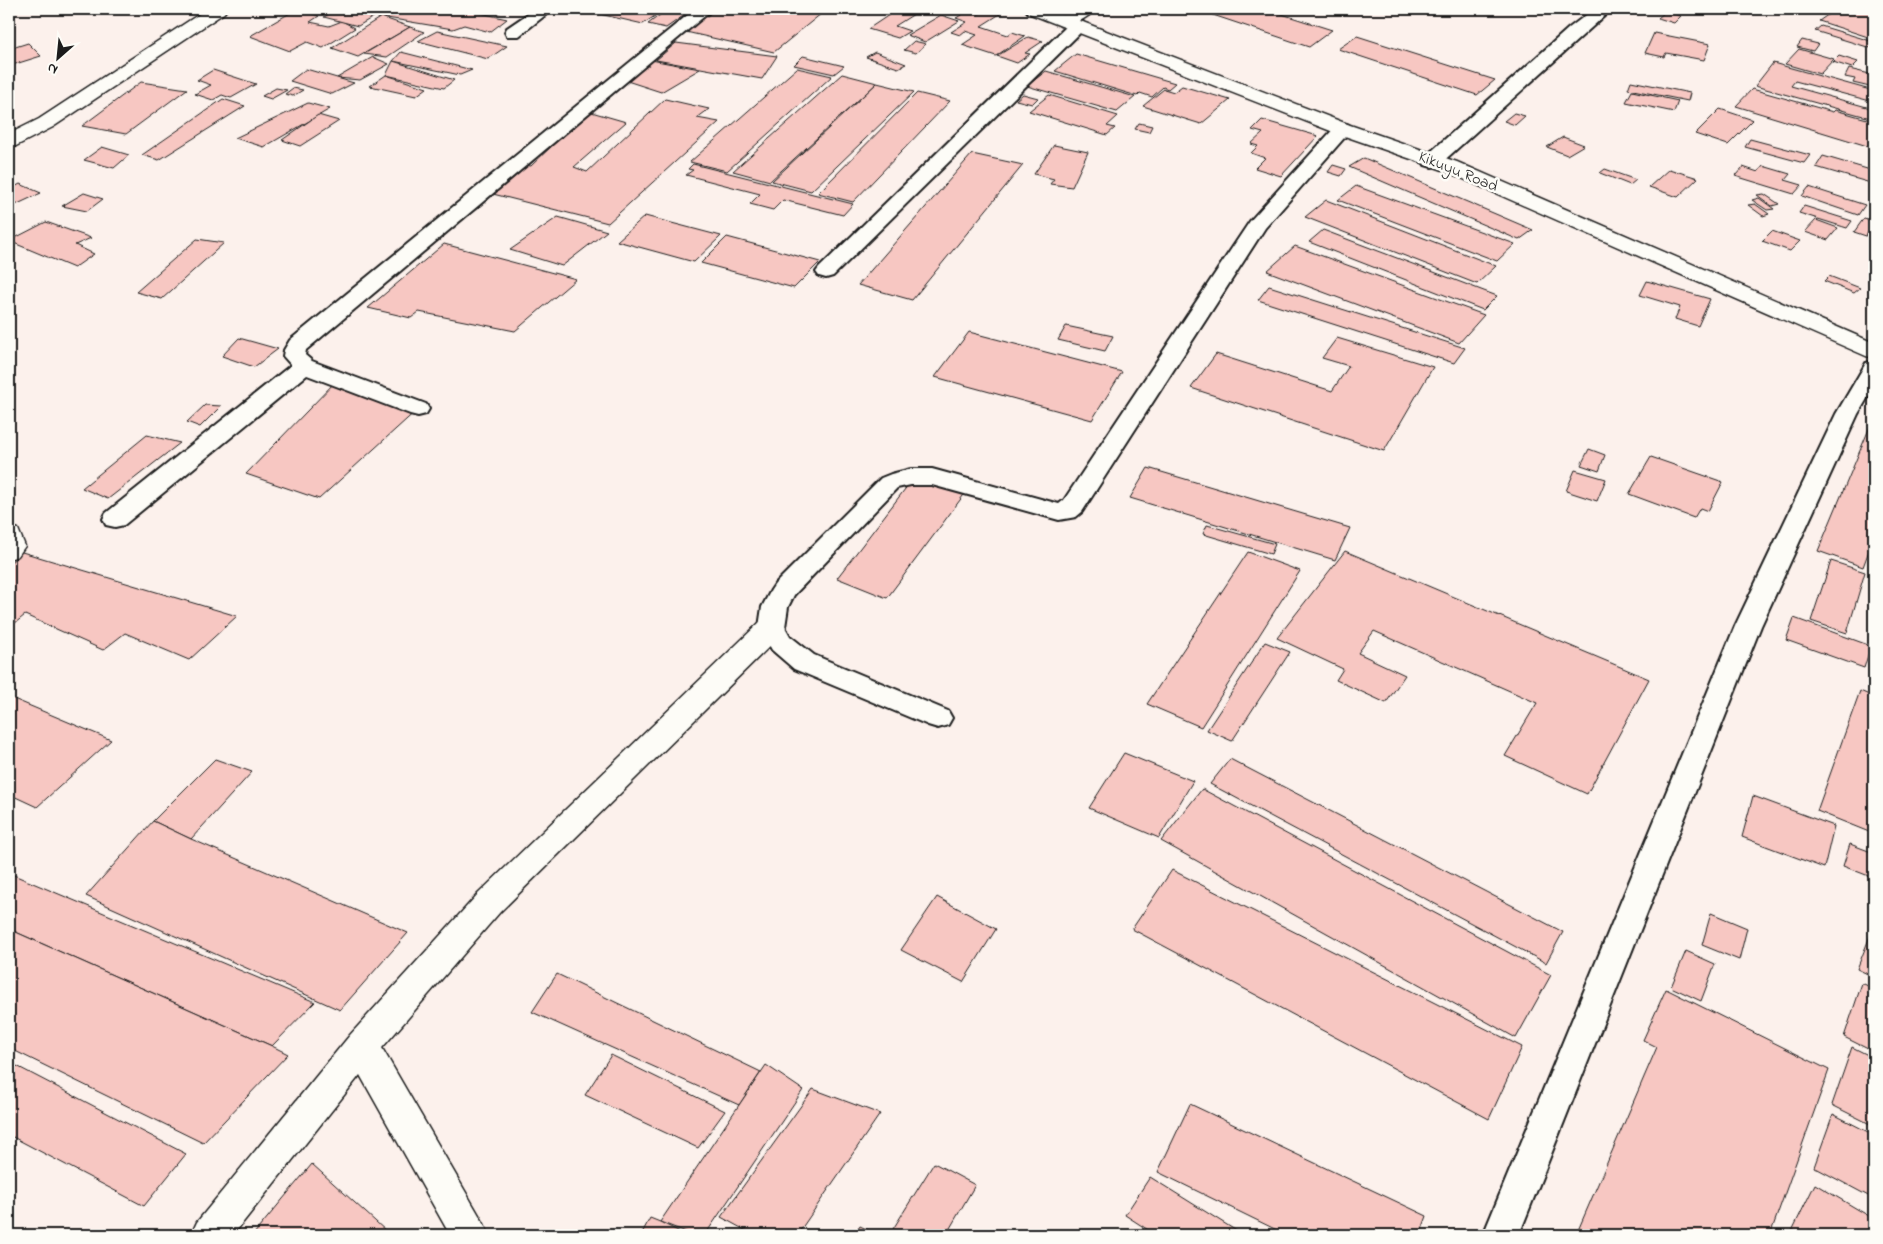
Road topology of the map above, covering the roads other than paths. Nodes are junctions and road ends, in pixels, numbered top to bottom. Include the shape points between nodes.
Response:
1 (218, 9) edge
2 (545, 9) edge
3 (705, 9) edge
4 (1034, 9) edge
5 (1604, 9) edge
6 (1076, 18) edge
7 (513, 32) dead end
8 (1343, 129) junction
9 (9, 142) edge
10 (1432, 160) junction
11 (826, 272) dead end
12 (1874, 351) edge
13 (304, 366) junction
14 (1874, 368) edge
15 (418, 409) dead end
16 (115, 519) dead end
17 (9, 534) edge
18 (9, 550) edge
19 (772, 627) junction
20 (938, 718) dead end
21 (362, 1046) junction
22 (210, 1235) edge
23 (470, 1235) edge
24 (1500, 1235) edge

1 - 9 street via 46,123
2 - 7 lane
3 - 13 lane via 298,345 294,356
4 - 6 street, Kikuyu Road
5 - 10 lane
6 - 8 street, Kikuyu Road
6 - 11 lane
8 - 10 street, Kikuyu Road
8 - 19 lane via 1257,225 1073,506 1059,512 932,477 900,478 889,483 784,590 775,607
10 - 12 street, Kikuyu Road
13 - 15 lane
13 - 16 lane
14 - 24 lane via 1847,414 1748,626
17 - 18 street via 12,546
19 - 20 lane via 781,643 804,662
19 - 21 street via 489,902
21 - 22 street
21 - 23 street

